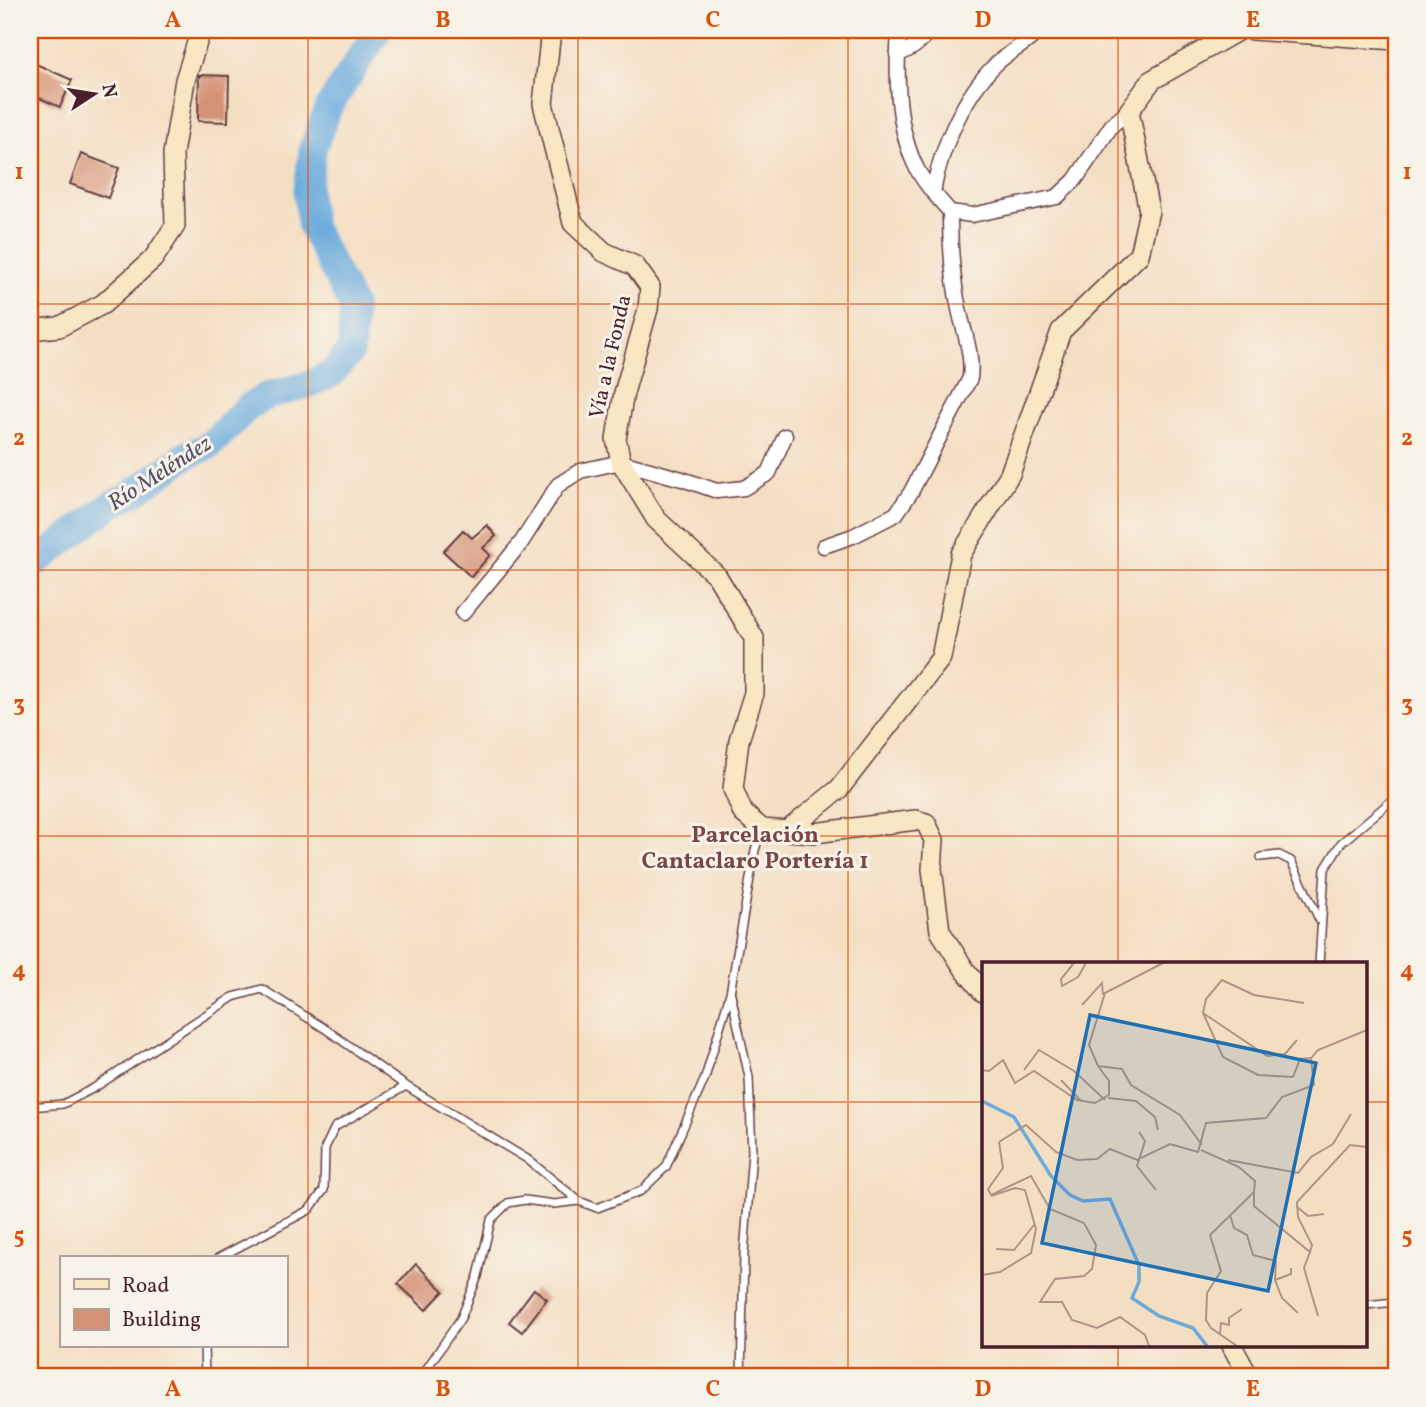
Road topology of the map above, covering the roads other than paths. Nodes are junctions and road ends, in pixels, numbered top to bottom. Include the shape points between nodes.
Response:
1 (201, 30) edge
2 (551, 30) edge
3 (899, 30) edge
4 (928, 30) edge
5 (1039, 30) edge
6 (1239, 30) edge
7 (1252, 30) edge
8 (1396, 40) edge
9 (897, 55) junction
10 (1129, 111) junction
11 (933, 192) junction
12 (950, 212) junction
13 (30, 330) edge
14 (785, 436) dead end
15 (621, 462) junction
16 (824, 546) dead end
17 (463, 613) dead end
18 (1396, 797) edge
19 (762, 829) junction
20 (787, 831) junction
21 (1261, 857) dead end
22 (1320, 922) junction
23 (1319, 962) edge
24 (982, 991) edge
25 (730, 993) junction
26 (406, 1086) junction
27 (30, 1108) edge
28 (579, 1201) junction
29 (223, 1256) edge
30 (1396, 1302) edge
31 (1366, 1305) edge
32 (204, 1348) edge
33 (1233, 1348) edge
34 (205, 1377) edge
35 (421, 1377) edge
36 (741, 1377) edge
37 (1249, 1377) edge

1 - 13 street via 185,80 173,154 175,226 153,260 103,304 58,327
2 - 15 street, Vía a la Fonda via 543,104 573,223 604,252 635,266 650,286 616,439
3 - 9 street
4 - 9 street via 913,48
5 - 11 street via 995,66 975,90 954,128
6 - 10 street via 1152,80
7 - 8 street
9 - 11 street via 906,140 917,170
10 - 12 street via 1112,125 1075,180 1057,197 972,215
10 - 20 street via 1149,211 1139,255 1061,331 1010,474 961,554 941,658 839,789
11 - 12 street
12 - 16 street via 950,254 970,347 970,378 896,514
14 - 15 street via 769,473 744,488 717,491
15 - 17 street via 580,471 558,485 521,542
15 - 19 street, Vía a la Fonda via 656,519 717,576 754,638 754,693 738,740 733,789 743,813
18 - 22 lane via 1341,843 1330,860 1325,869
19 - 20 street
19 - 25 lane
20 - 24 street via 814,833 916,820 926,823 934,840 940,931
21 - 22 lane via 1279,855 1291,861
22 - 23 lane
25 - 28 lane via 705,1078 666,1167 642,1191 597,1208
25 - 36 lane via 749,1077 752,1152
26 - 27 lane via 262,989 233,997 63,1104
26 - 28 lane via 527,1159
26 - 29 lane via 335,1128 325,1148 324,1190 309,1210
28 - 35 lane via 509,1203 491,1220 478,1276 461,1318
30 - 31 lane
32 - 34 lane
33 - 37 street

